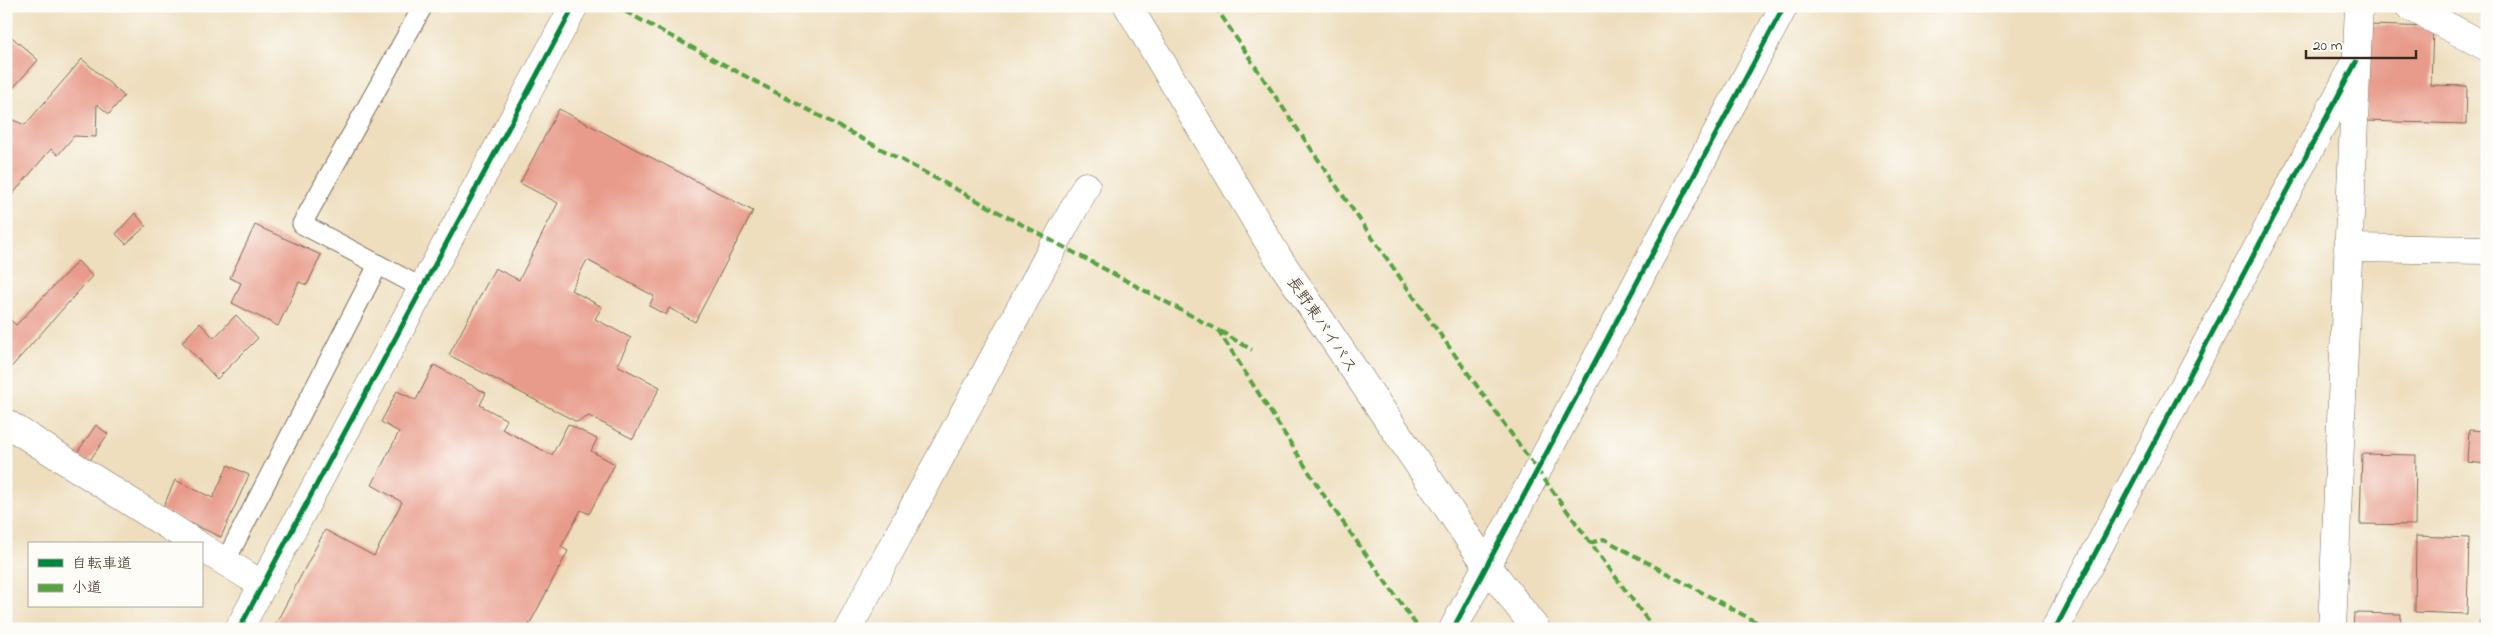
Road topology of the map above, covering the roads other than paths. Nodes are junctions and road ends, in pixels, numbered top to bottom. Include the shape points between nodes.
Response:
1 (423, 6) edge
2 (574, 6) edge
3 (1128, 6) edge
4 (1784, 6) edge
5 (2359, 6) edge
6 (2409, 6) edge
7 (2487, 47) edge
8 (2356, 62) junction
9 (1086, 186) dead end
10 (2348, 248) junction
11 (2487, 250) edge
12 (378, 265) junction
13 (422, 288) junction
14 (6, 423) edge
15 (194, 542) edge
16 (202, 548) edge
17 (225, 562) junction
18 (1486, 564) junction
19 (263, 585) junction
20 (239, 629) edge
21 (848, 629) edge
22 (1453, 629) edge
23 (1536, 629) edge
24 (2056, 629) edge
25 (2332, 629) edge

1 - 12 lane via 302,224
2 - 13 main road
3 - 18 main road, 長野東バイパス via 1277,256
4 - 18 main road
5 - 8 main road
6 - 7 main road
8 - 10 main road
8 - 24 main road
9 - 21 main road
10 - 11 main road
10 - 25 main road
12 - 13 lane
12 - 17 lane
13 - 19 main road
14 - 15 main road
16 - 17 main road
17 - 19 main road
18 - 22 main road
18 - 23 main road, 長野東バイパス
19 - 20 main road

